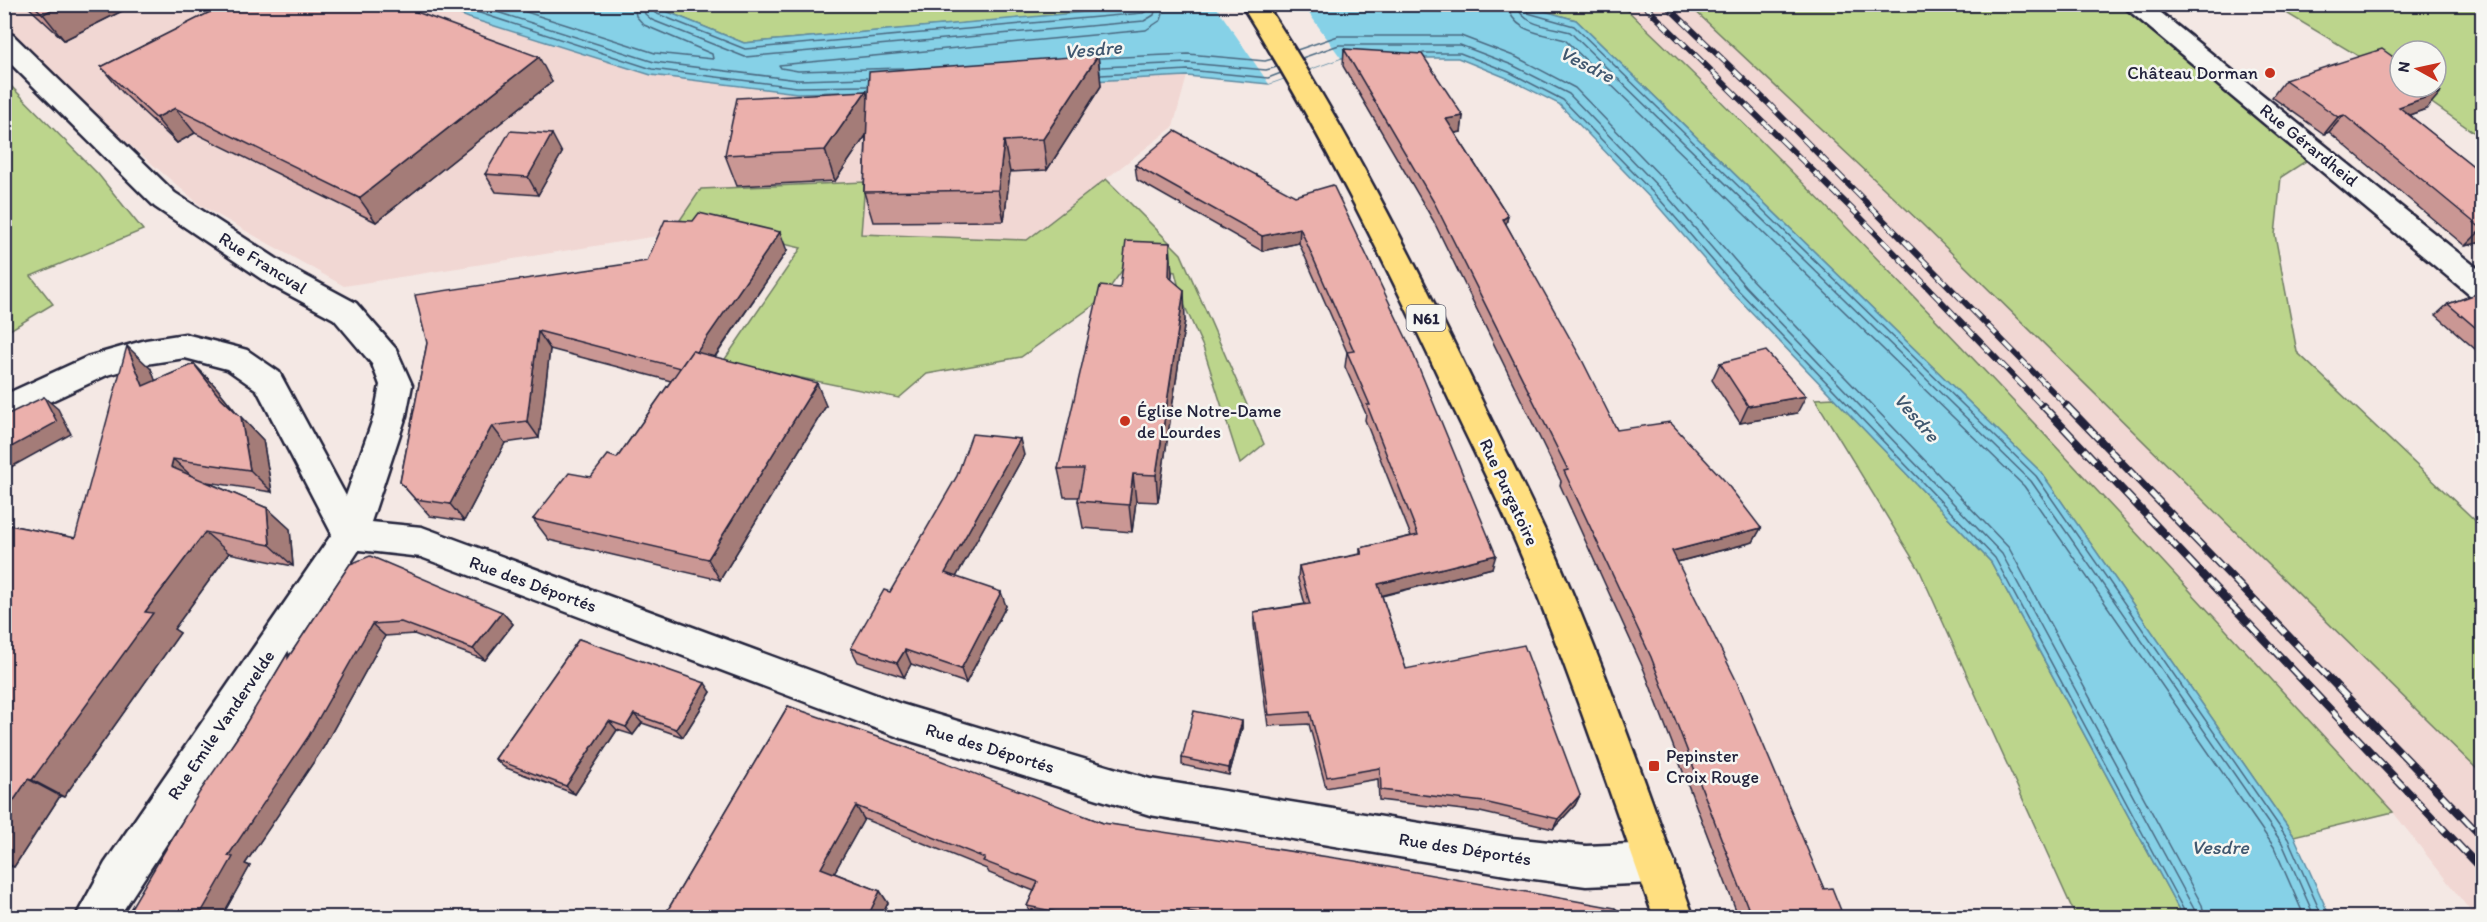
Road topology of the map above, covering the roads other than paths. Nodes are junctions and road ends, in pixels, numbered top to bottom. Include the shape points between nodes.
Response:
1 (1253, 4) edge
2 (2133, 4) edge
3 (4, 41) edge
4 (2482, 288) edge
5 (4, 410) edge
6 (350, 535) junction
7 (1655, 863) junction
8 (95, 918) edge
9 (1674, 918) edge

1 - 7 main road, Rue Purgatoire / N61 via 1305,84 1345,156 1539,556
2 - 4 street, Rue Gérardheid
3 - 6 street, Rue Francval via 165,200 280,276 345,311 385,358 396,385 390,416
5 - 6 street via 98,366 146,352 184,346 236,359 268,381
6 - 7 street, Rue des Déportés via 422,542 901,722 1150,797 1512,857 1586,866
6 - 8 street, Rue Emile Vandervelde
7 - 9 main road, Rue Purgatoire / N61

